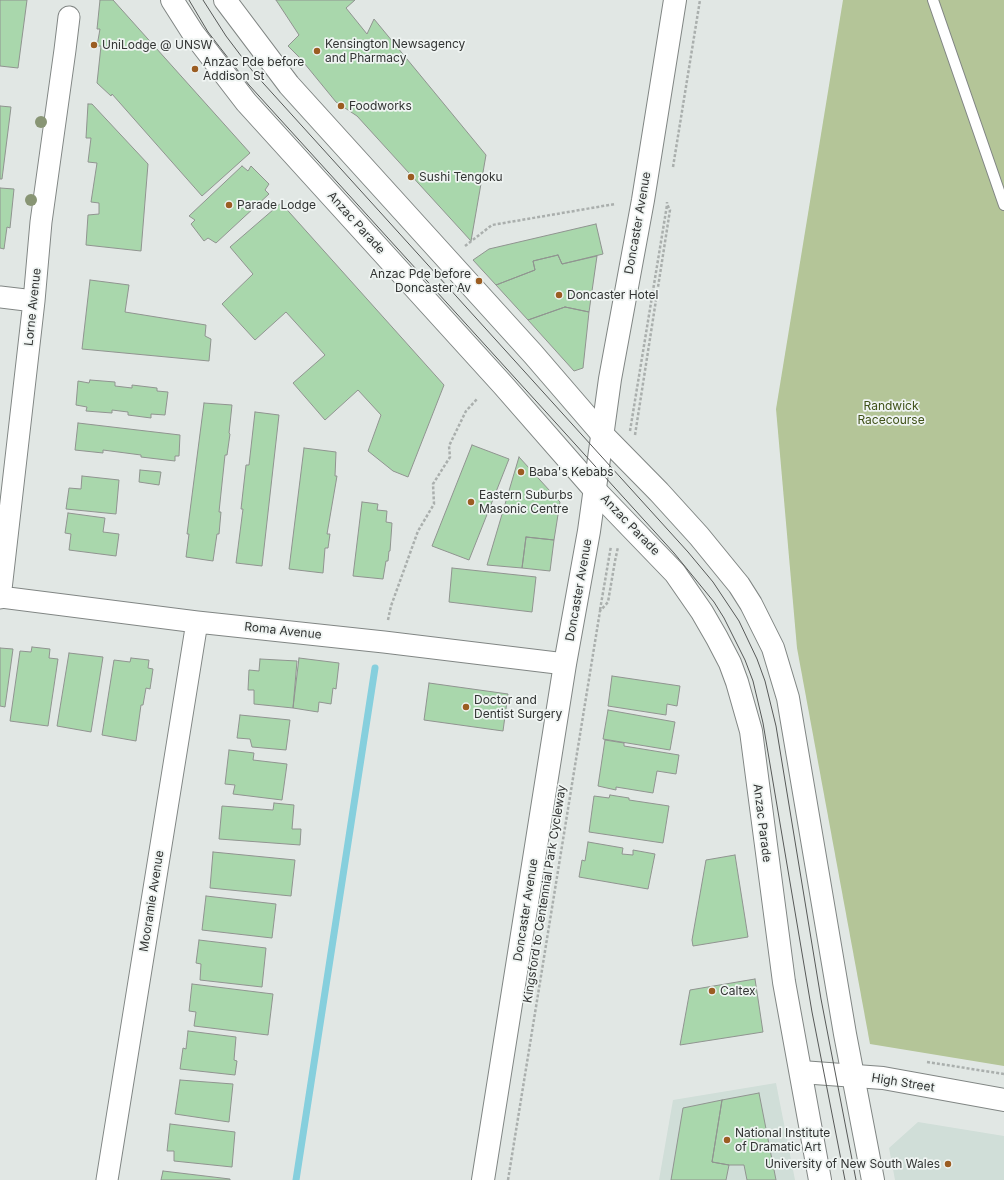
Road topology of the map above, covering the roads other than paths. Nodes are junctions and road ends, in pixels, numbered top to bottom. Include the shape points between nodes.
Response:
1 (172, 0) edge
2 (224, 0) edge
3 (675, 0) edge
4 (933, 0) edge
5 (69, 17) dead end
6 (1004, 205) edge
7 (0, 297) edge
8 (34, 301) junction
9 (602, 434) junction
10 (594, 489) junction
11 (0, 598) edge
12 (196, 622) junction
13 (566, 664) junction
14 (801, 1072) junction
15 (854, 1076) junction
16 (1004, 1100) edge
17 (107, 1180) edge
18 (483, 1180) edge
19 (820, 1180) edge
20 (873, 1180) edge

1 - 10 main road, Anzac Parade via 192,33 246,102
2 - 9 main road via 289,86 522,342
3 - 9 main road, Doncaster Avenue
4 - 6 lane
5 - 8 street, Lorne Avenue via 41,222
7 - 8 street
8 - 11 street, Lorne Avenue
9 - 10 main road, Doncaster Avenue
9 - 15 main road via 722,562 751,604 773,648 788,698
10 - 13 main road, Doncaster Avenue
10 - 14 main road, Anzac Parade via 675,573 717,638 737,682 751,731 784,982
11 - 12 street, Roma Avenue
12 - 13 street, Roma Avenue
12 - 17 street, Mooramie Avenue
13 - 18 main road, Doncaster Avenue
14 - 15 main road, High Street
14 - 19 main road, Anzac Parade
15 - 16 main road, High Street via 883,1078
15 - 20 main road

